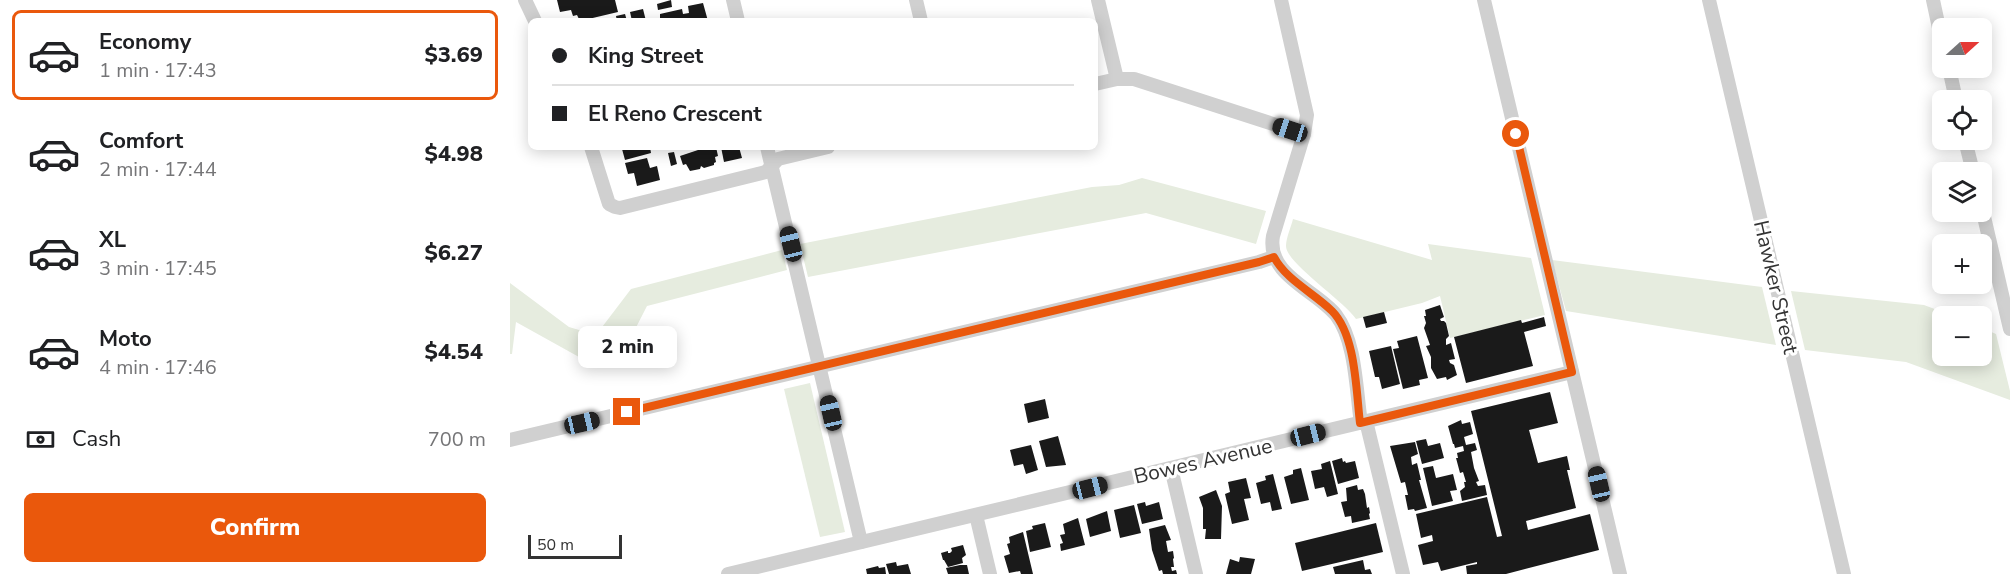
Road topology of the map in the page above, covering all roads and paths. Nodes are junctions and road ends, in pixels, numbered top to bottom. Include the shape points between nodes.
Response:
1 (525, 0) edge
2 (733, 0) edge
3 (916, 0) edge
4 (1098, 0) edge
5 (1281, 0) edge
6 (1484, 0) edge
7 (1708, 0) edge
8 (1933, 0) edge
9 (534, 18) edge
10 (737, 18) edge
11 (920, 18) edge
12 (1937, 18) edge
13 (1117, 79) junction
14 (1098, 83) edge
15 (1304, 134) junction
16 (592, 150) edge
17 (768, 150) edge
18 (816, 150) edge
19 (772, 166) junction
20 (1985, 222) edge
21 (1274, 257) junction
22 (2010, 329) edge
23 (820, 366) junction
24 (1572, 372) junction
25 (1366, 421) junction
26 (510, 440) edge
27 (1171, 468) junction
28 (975, 515) junction
29 (861, 542) junction
30 (782, 568) edge
31 (728, 574) edge
32 (990, 574) edge
33 (1196, 574) edge
34 (1403, 574) edge
35 (1620, 574) edge
36 (1844, 574) edge

1 - 9 street
2 - 10 street
3 - 11 street
4 - 13 street
5 - 15 street via 1306,106
6 - 24 street
7 - 36 street, Hawker Street
8 - 12 street
13 - 14 street
13 - 15 street via 1143,82
15 - 21 street via 1272,243
16 - 19 street via 609,204 615,207 766,172
17 - 19 street
18 - 19 street via 778,159
19 - 23 street
20 - 22 street
21 - 23 street
21 - 25 street via 1340,320
23 - 26 street
23 - 29 street
24 - 25 street, Bowes Avenue
24 - 35 street
25 - 27 street, Bowes Avenue
25 - 34 street
27 - 28 street, Bowes Avenue
27 - 33 street
28 - 29 street, Bowes Avenue
28 - 32 street
29 - 30 street, Bowes Avenue
30 - 31 street, Bowes Avenue

